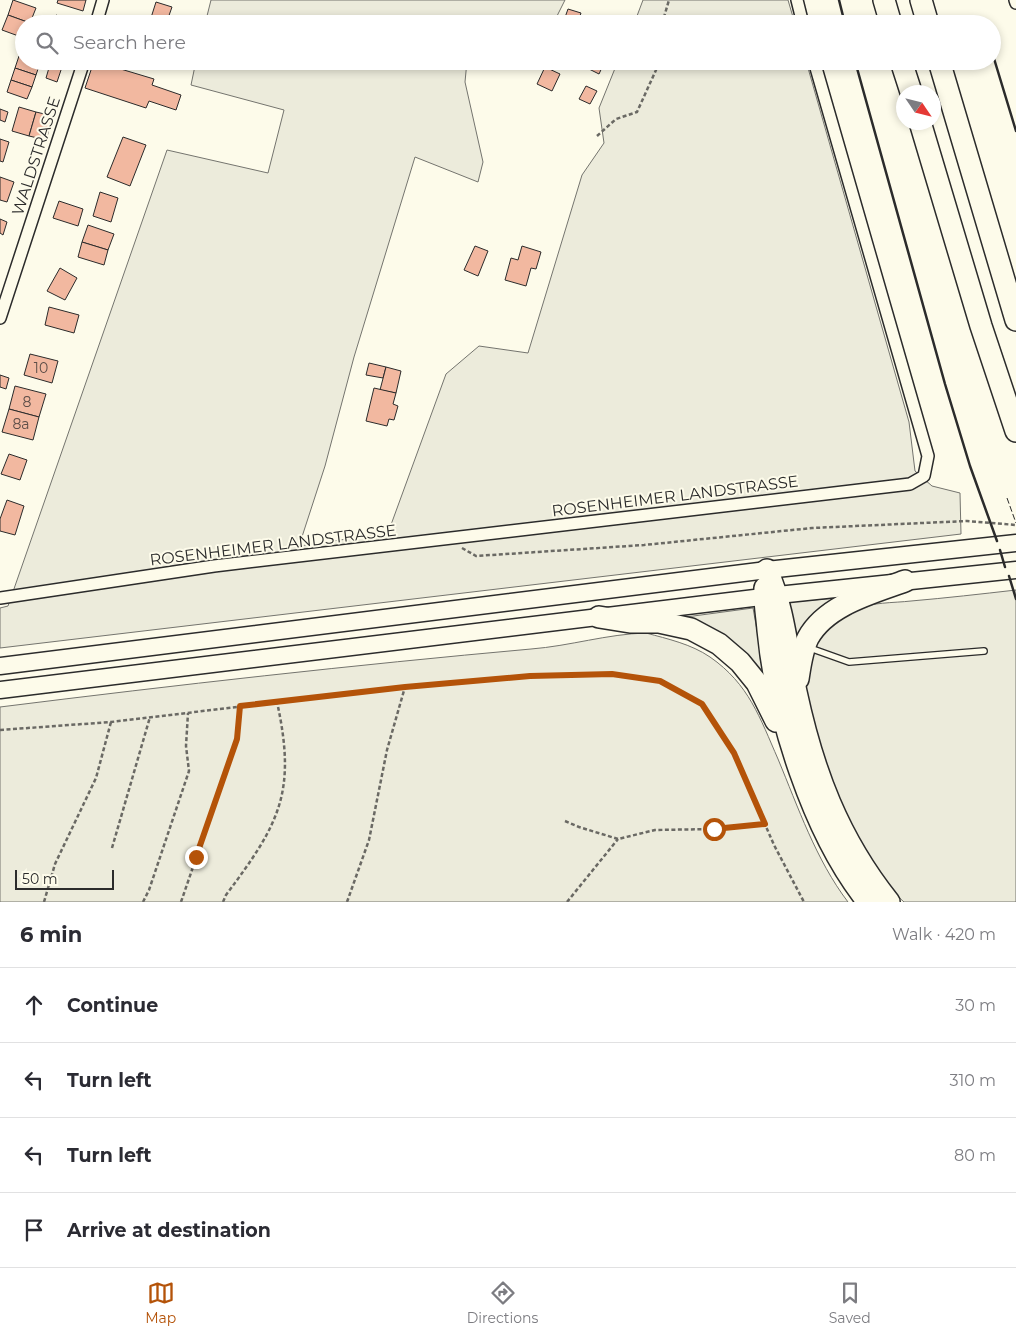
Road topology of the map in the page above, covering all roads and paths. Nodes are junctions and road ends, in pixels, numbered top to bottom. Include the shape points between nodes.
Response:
1 (103, 0) edge
2 (669, 0) edge
3 (797, 0) edge
4 (884, 0) edge
5 (922, 0) edge
6 (99, 15) edge
7 (665, 15) edge
8 (801, 15) edge
9 (888, 15) edge
10 (926, 15) edge
11 (81, 70) edge
12 (656, 70) edge
13 (817, 70) edge
14 (904, 70) edge
15 (941, 70) edge
16 (909, 85) edge
17 (922, 130) edge
18 (597, 136) dead end
19 (0, 318) edge
20 (1016, 320) edge
21 (1016, 431) edge
22 (1016, 525) edge
23 (448, 540) junction
24 (1016, 543) edge
25 (767, 570) junction
26 (1016, 570) edge
27 (905, 581) junction
28 (771, 596) junction
29 (0, 598) edge
30 (599, 617) junction
31 (805, 647) junction
32 (984, 651) dead end
33 (0, 666) edge
34 (405, 687) junction
35 (796, 689) junction
36 (0, 690) edge
37 (277, 702) junction
38 (240, 706) junction
39 (188, 713) junction
40 (150, 717) junction
41 (111, 722) junction
42 (0, 730) edge
43 (794, 752) junction
44 (565, 821) dead end
45 (765, 824) junction
46 (618, 838) junction
47 (112, 848) dead end
48 (44, 902) edge
49 (143, 902) edge
50 (181, 902) edge
51 (223, 902) edge
52 (347, 902) edge
53 (567, 902) edge
54 (804, 902) edge
55 (868, 902) edge
56 (889, 902) edge

1 - 6 street
2 - 7 path
3 - 8 street
4 - 9 highway
5 - 10 highway
11 - 19 street, WALDSTRASSE
12 - 18 path via 637,112 616,119
13 - 23 street, ROSENHEIMER LANDSTRASSE via 928,456 924,476 910,484
14 - 16 highway
15 - 20 highway
17 - 21 highway
22 - 23 path via 967,521 812,528 644,545 476,556
23 - 29 street, ROSENHEIMER LANDSTRASSE via 214,566
24 - 25 main road
25 - 28 highway
25 - 33 main road
26 - 27 main road
27 - 28 main road
27 - 31 highway via 854,600 822,621
28 - 30 main road
28 - 35 highway
28 - 43 highway via 772,671
30 - 36 main road
30 - 43 highway via 659,622 691,629 719,644 757,683
31 - 32 lane via 849,662
31 - 35 highway
34 - 37 path
34 - 45 path via 530,676 612,674 660,681 702,704 734,753
34 - 52 path via 387,750 369,840
35 - 56 highway via 808,746 827,799 868,876
37 - 38 path
37 - 51 path via 286,766 280,810 258,853
38 - 39 path
38 - 50 path via 237,739
39 - 40 path
39 - 49 path via 186,746 189,771
40 - 41 path
40 - 47 path
41 - 42 path
41 - 48 path via 96,778 54,864
43 - 55 highway via 827,835
44 - 46 path
45 - 46 path via 655,830
45 - 54 path
46 - 53 path

